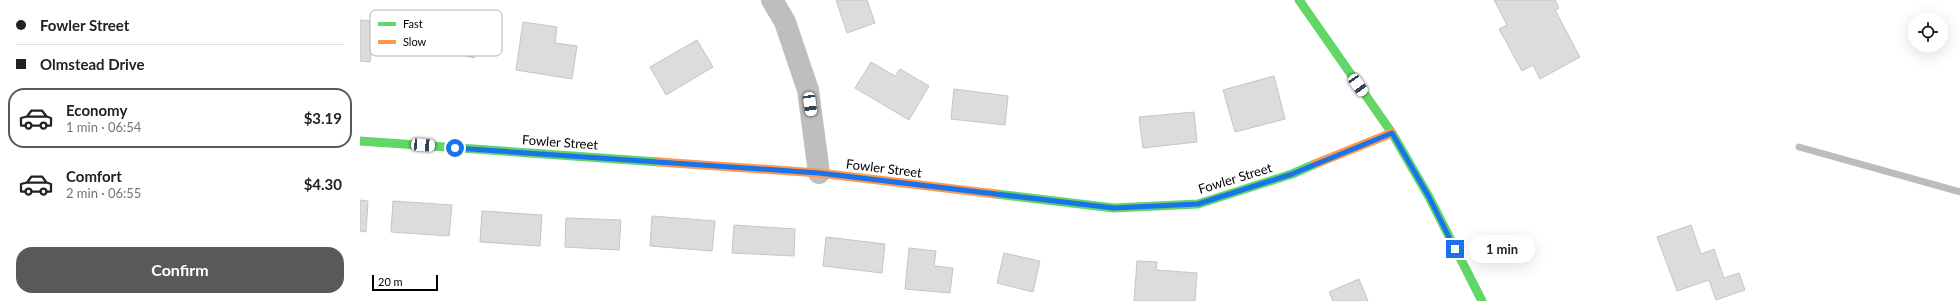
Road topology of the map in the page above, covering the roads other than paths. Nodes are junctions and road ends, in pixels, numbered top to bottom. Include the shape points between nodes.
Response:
1 (772, 0) edge
2 (1299, 0) edge
3 (1392, 133) junction
4 (360, 141) edge
5 (819, 173) junction
6 (1482, 301) edge

1 - 5 street via 785,22 808,90
2 - 3 street
3 - 5 street, Fowler Street via 1292,174 1198,204 1114,208
3 - 6 street via 1429,197
4 - 5 street, Fowler Street

